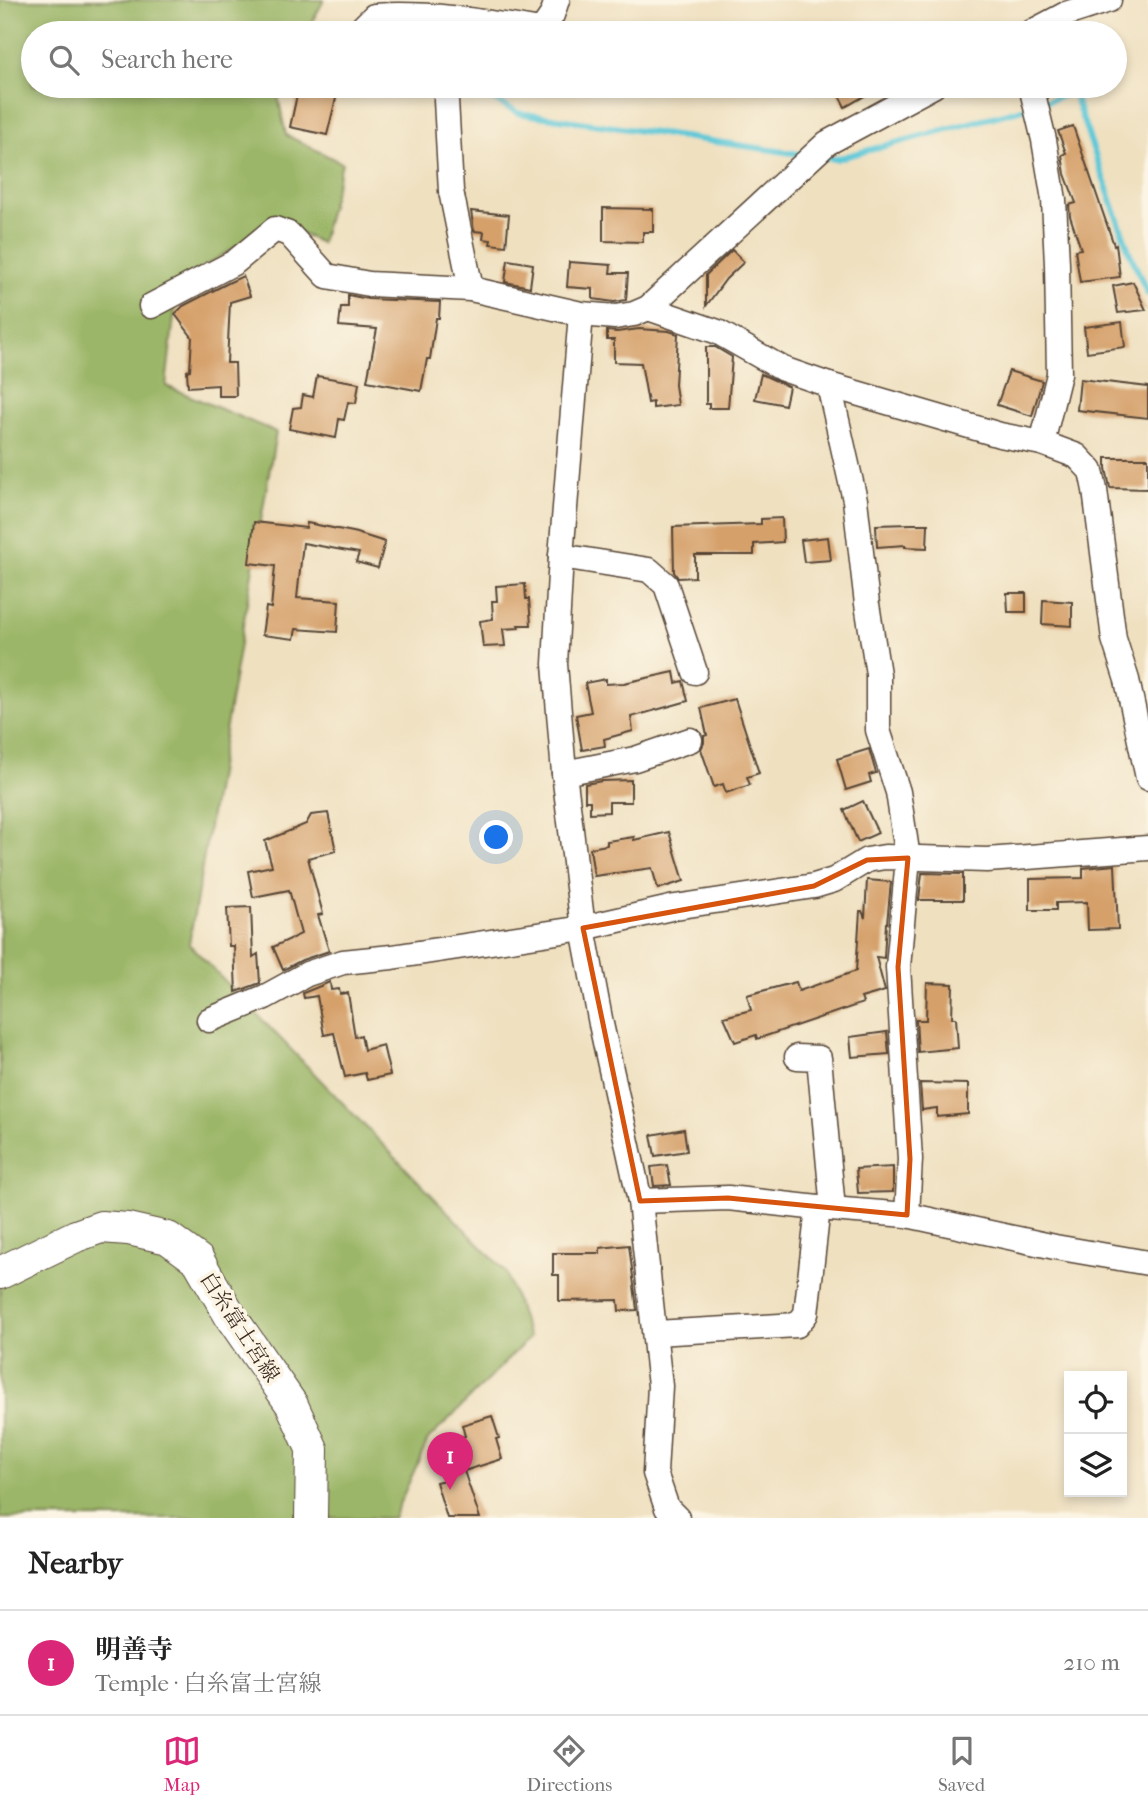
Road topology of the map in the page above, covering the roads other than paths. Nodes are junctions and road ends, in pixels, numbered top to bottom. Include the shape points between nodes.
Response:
1 (557, 0) edge
2 (1109, 0) edge
3 (1051, 14) edge
4 (369, 21) edge
5 (440, 21) edge
6 (548, 21) edge
7 (447, 98) edge
8 (911, 98) edge
9 (1034, 98) edge
10 (471, 289) junction
11 (151, 306) dead end
12 (648, 308) junction
13 (581, 314) junction
14 (829, 385) junction
15 (1042, 443) junction
16 (561, 556) junction
17 (695, 672) dead end
18 (690, 740) dead end
19 (564, 774) junction
20 (1148, 778) edge
21 (1148, 848) edge
22 (908, 858) junction
23 (583, 928) junction
24 (209, 1020) dead end
25 (797, 1057) dead end
26 (640, 1201) junction
27 (826, 1209) junction
28 (908, 1215) junction
29 (1148, 1263) edge
30 (0, 1273) edge
31 (655, 1333) junction
32 (311, 1518) edge
33 (677, 1518) edge

1 - 6 street
2 - 3 street
4 - 5 street via 374,16 402,14
7 - 10 street via 451,191
8 - 12 street via 827,143
9 - 15 street via 1054,200 1058,319 1059,374
10 - 11 street via 369,284 327,276 289,234 275,229 235,261
10 - 13 street
12 - 13 street via 615,317
12 - 14 street via 718,332 783,369
13 - 16 street
14 - 15 street
14 - 22 street via 855,500 878,674 878,730 898,792
15 - 20 street via 1077,456 1091,471 1114,639
16 - 17 street via 649,570 666,585
16 - 19 street via 555,664
18 - 19 street via 635,759
19 - 23 street
21 - 22 street via 987,860
22 - 23 street via 867,860 814,886 675,907
22 - 28 street via 898,967 910,1159
23 - 24 street via 343,962
23 - 26 street
25 - 27 street via 819,1058
26 - 27 street via 728,1198
26 - 31 street
27 - 28 street
27 - 31 street via 806,1314 797,1325
28 - 29 street
30 - 32 main road, 白糸富士宮線 via 101,1227 168,1238 198,1260 292,1405 312,1449
31 - 33 street via 660,1386 655,1473 667,1508

